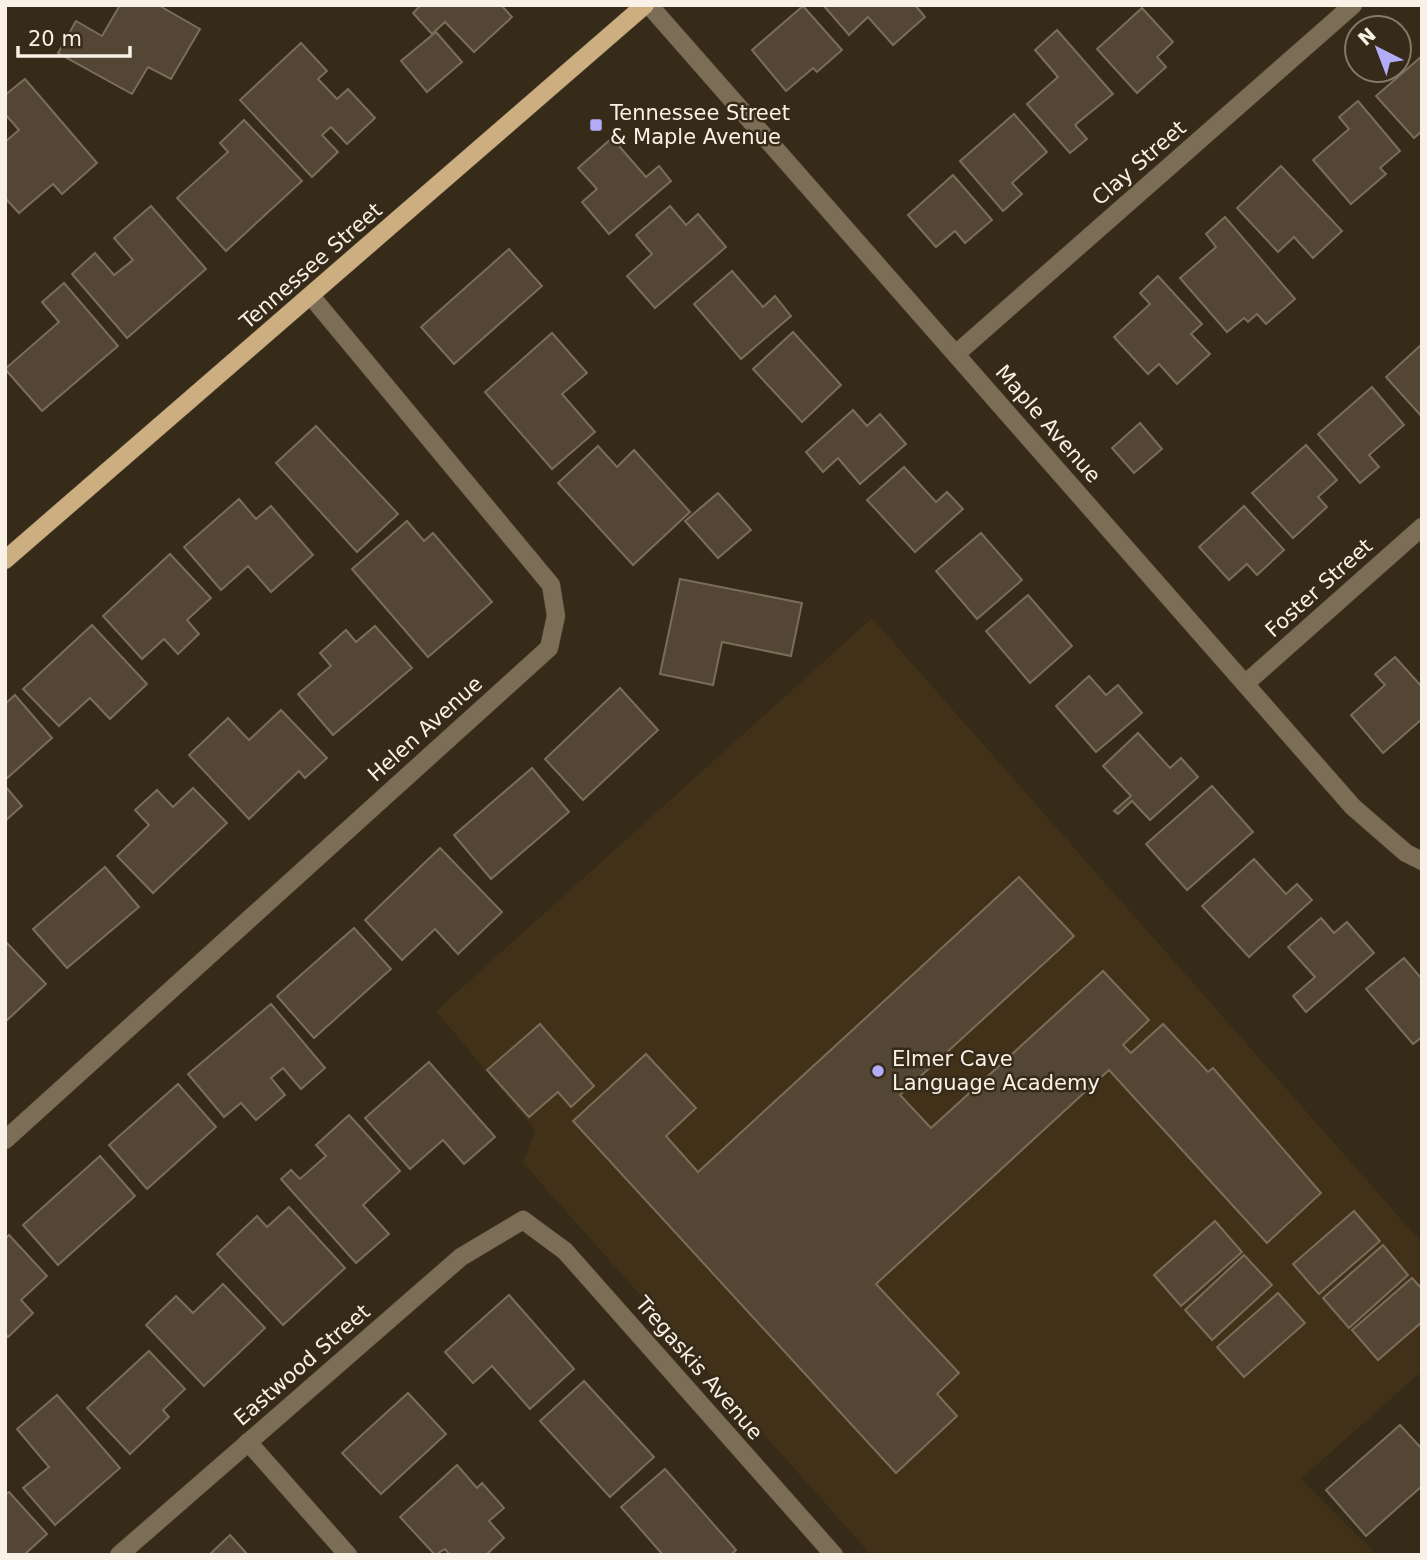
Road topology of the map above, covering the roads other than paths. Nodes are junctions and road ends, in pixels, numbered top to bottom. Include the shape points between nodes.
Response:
1 (647, 5) edge
2 (1353, 5) edge
3 (311, 296) junction
4 (956, 354) junction
5 (1422, 527) edge
6 (5, 560) edge
7 (1246, 683) junction
8 (1422, 861) edge
9 (5, 1140) edge
10 (523, 1220) joint
11 (248, 1442) junction
12 (119, 1555) edge
13 (348, 1555) edge
14 (834, 1555) edge

1 - 3 main road, Tennessee Street
1 - 4 street, Maple Avenue
2 - 4 street, Clay Street
3 - 6 main road, Tennessee Street
3 - 9 street, Helen Avenue via 551,585 556,616 550,648
4 - 7 street, Maple Avenue
5 - 7 street, Foster Street
7 - 8 street, Maple Avenue via 1353,807 1406,853
10 - 11 street, Eastwood Street via 461,1257
10 - 14 street, Tregaskis Avenue via 565,1251
11 - 12 street, Eastwood Street
11 - 13 street

